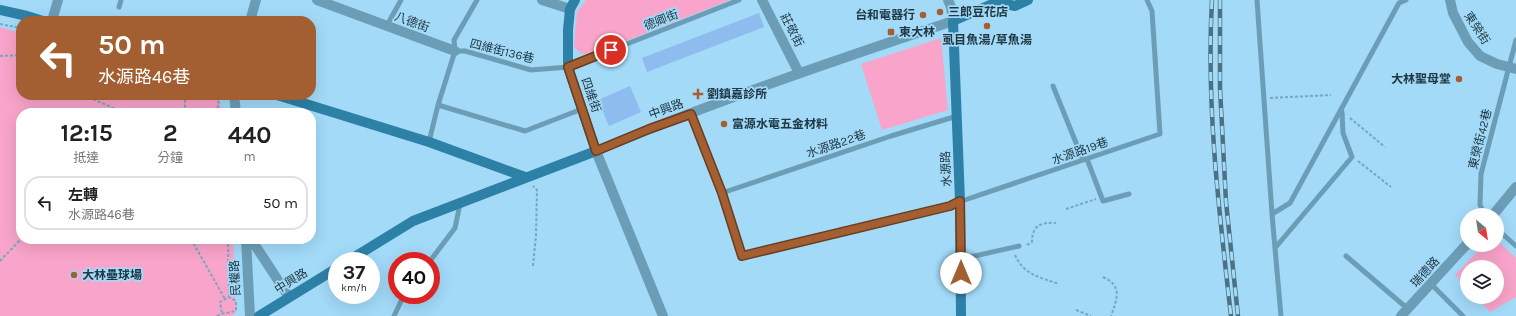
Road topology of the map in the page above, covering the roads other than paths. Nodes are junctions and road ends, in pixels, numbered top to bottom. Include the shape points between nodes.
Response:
1 (58, 0) edge
2 (121, 0) edge
3 (256, 0) edge
4 (317, 0) edge
5 (401, 0) edge
6 (477, 0) edge
7 (542, 0) edge
8 (739, 0) edge
9 (762, 0) edge
10 (948, 0) edge
11 (1028, 0) edge
12 (1147, 0) edge
13 (1257, 0) edge
14 (1406, 0) edge
15 (1450, 0) edge
16 (999, 1) edge
17 (570, 3) edge
18 (119, 7) dead end
19 (0, 10) edge
20 (27, 16) edge
21 (53, 16) edge
22 (251, 16) edge
23 (953, 21) junction
24 (386, 27) junction
25 (1516, 40) edge
26 (455, 51) junction
27 (568, 67) junction
28 (1512, 68) edge
29 (799, 72) junction
30 (1053, 86) dead end
31 (293, 100) edge
32 (438, 105) junction
33 (582, 109) junction
34 (1342, 111) junction
35 (691, 114) junction
36 (957, 116) junction
37 (430, 142) junction
38 (596, 151) junction
39 (1085, 159) junction
40 (526, 177) junction
41 (1516, 187) edge
42 (722, 193) junction
43 (1128, 194) dead end
44 (960, 201) junction
45 (460, 204) junction
46 (1482, 208) edge
47 (1499, 208) edge
48 (1272, 214) junction
49 (1504, 235) edge
50 (246, 244) edge
51 (254, 244) edge
52 (1019, 246) road end
53 (1516, 246) edge
54 (1275, 248) junction
55 (363, 252) edge
56 (437, 252) edge
57 (1460, 252) edge
58 (1346, 256) dead end
59 (961, 259) junction
60 (328, 273) edge
61 (1431, 284) junction
62 (289, 297) junction
63 (400, 304) edge
64 (1405, 312) edge
65 (250, 316) edge
66 (259, 316) edge
67 (394, 316) edge
68 (663, 316) edge
69 (961, 316) edge
70 (1281, 316) edge
71 (1463, 316) edge

1 - 21 street
2 - 18 lane
3 - 22 street
4 - 24 street, 八德街
5 - 24 lane
6 - 26 lane via 454,40
7 - 17 street
8 - 27 lane, 德卿街
9 - 29 street, 莊敬街
10 - 23 street via 952,7
11 - 16 street via 1015,6
12 - 39 lane, 水源路19巷 via 1152,11 1160,134
13 - 48 lane
14 - 34 lane via 1400,3
15 - 28 street, 東榮街 via 1453,13 1468,42 1480,56
16 - 23 street, 中興路
17 - 27 street, 四維街
19 - 20 street
23 - 29 street, 中興路
23 - 36 street, 水源路
24 - 26 street, 八德街
25 - 28 lane, 東榮街42巷
26 - 27 lane, 四維街136巷 via 465,50 531,70
26 - 32 lane
27 - 33 street, 四維街
28 - 46 lane, 東榮街42巷 via 1481,174
29 - 35 street, 中興路
30 - 39 lane
31 - 37 street
32 - 33 lane via 525,131
32 - 37 lane
33 - 38 street, 四維街
34 - 48 lane via 1290,203
34 - 54 lane via 1344,133 1352,157
35 - 38 street, 中興路
35 - 42 lane
36 - 42 lane, 水源路22巷
36 - 44 street, 水源路
37 - 40 street
38 - 40 street, 中興路
38 - 68 street
39 - 43 lane via 1103,201
39 - 44 lane, 水源路19巷
40 - 45 street, 中興路
41 - 47 street
42 - 44 lane, 水源路19巷 via 742,256 950,206
44 - 59 street, 水源路
45 - 55 street, 中興路 via 413,221
45 - 56 lane via 455,228
48 - 54 lane
49 - 53 lane
50 - 65 street, 民權路
51 - 62 street
52 - 59 lane
54 - 70 lane
57 - 61 street, 瑞德路
58 - 64 lane
59 - 69 street, 水源路
60 - 62 street, 中興路
61 - 64 street, 瑞德路
61 - 71 lane
62 - 66 street, 中興路
63 - 67 lane

